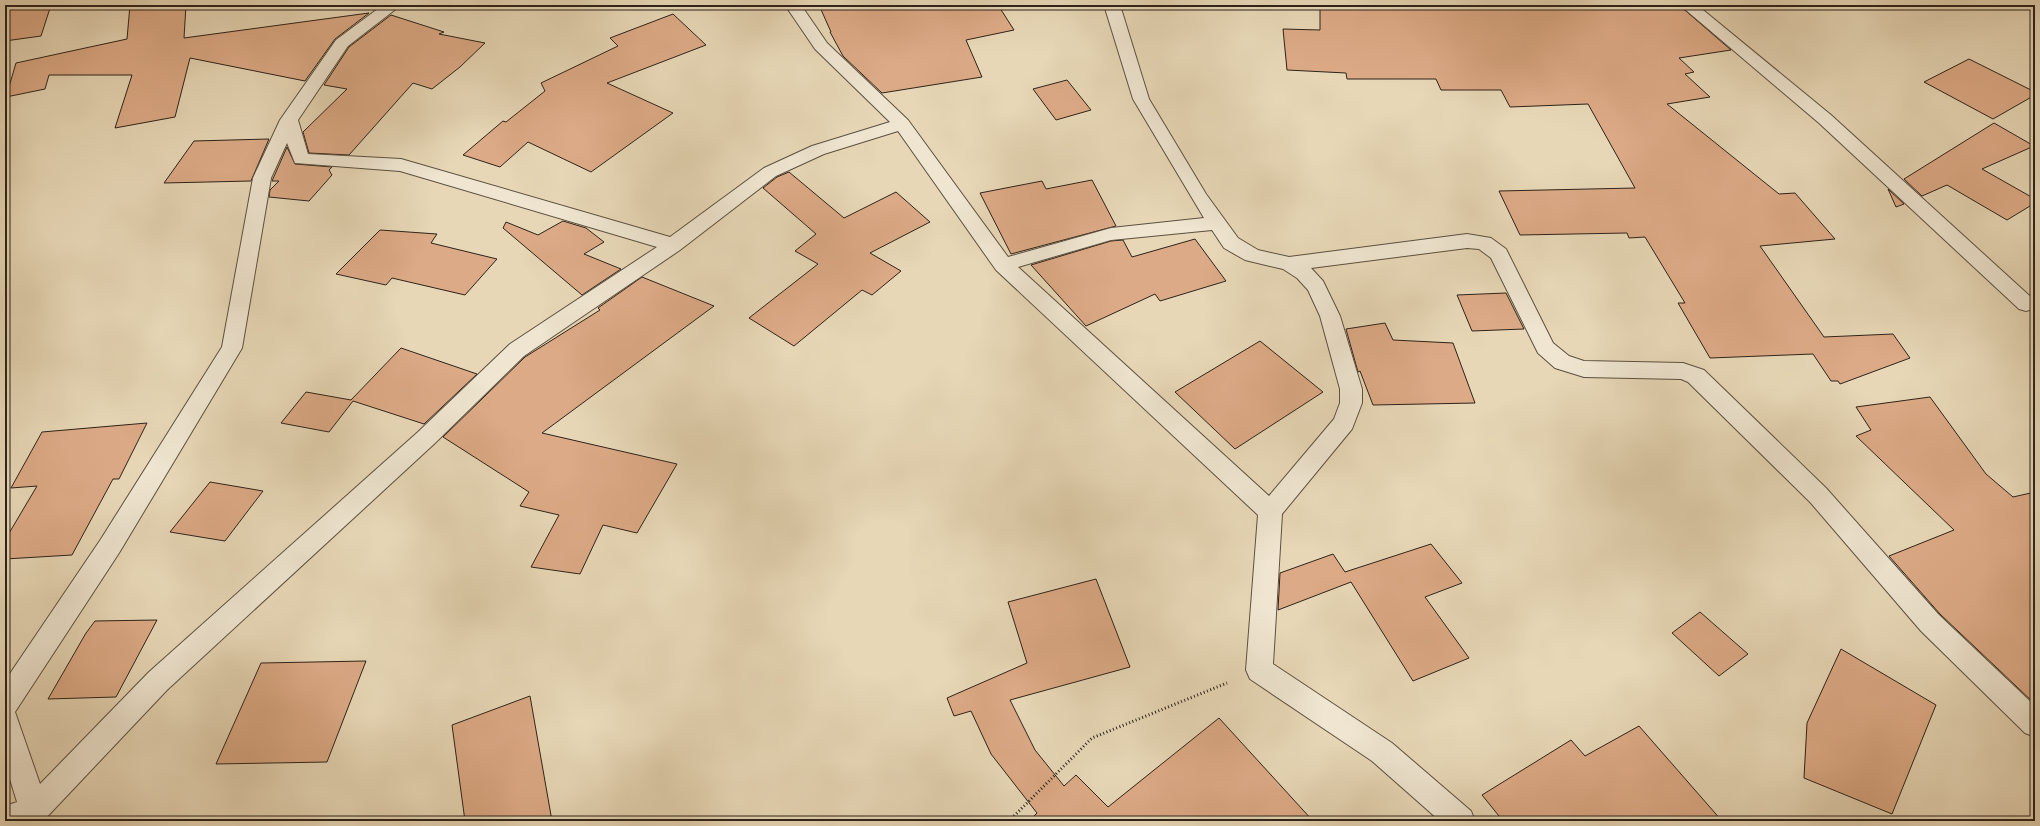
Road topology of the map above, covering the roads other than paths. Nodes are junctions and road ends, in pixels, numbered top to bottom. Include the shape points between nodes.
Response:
1 (393, 5) edge
2 (793, 5) edge
3 (1112, 5) edge
4 (1688, 5) edge
5 (289, 120) junction
6 (902, 124) junction
7 (1217, 223) junction
8 (673, 245) junction
9 (1289, 264) junction
10 (1003, 265) junction
11 (2032, 306) edge
12 (1270, 511) junction
13 (5, 704) edge
14 (5, 720) edge
15 (2035, 724) edge
16 (34, 810) junction
17 (5, 820) edge
18 (1462, 821) edge

1 - 5 street via 342,43
2 - 6 street via 821,46
3 - 7 street via 1141,99
4 - 11 street via 1825,119
5 - 8 street via 301,159 401,165
5 - 13 street via 262,178 232,348 110,546
6 - 8 street via 818,150 770,172
6 - 10 street
7 - 9 street via 1231,243 1252,255
7 - 10 street via 1111,234
8 - 16 street via 517,350 426,438 158,681
9 - 12 street via 1304,273 1316,286 1327,310 1351,389 1351,403 1344,423
9 - 15 street via 1467,241 1484,244 1499,254 1545,348 1562,362 1584,369 1683,371 1696,376 1818,495 1930,623
10 - 12 street
12 - 18 street via 1259,670 1382,752
14 - 16 street
16 - 17 street

